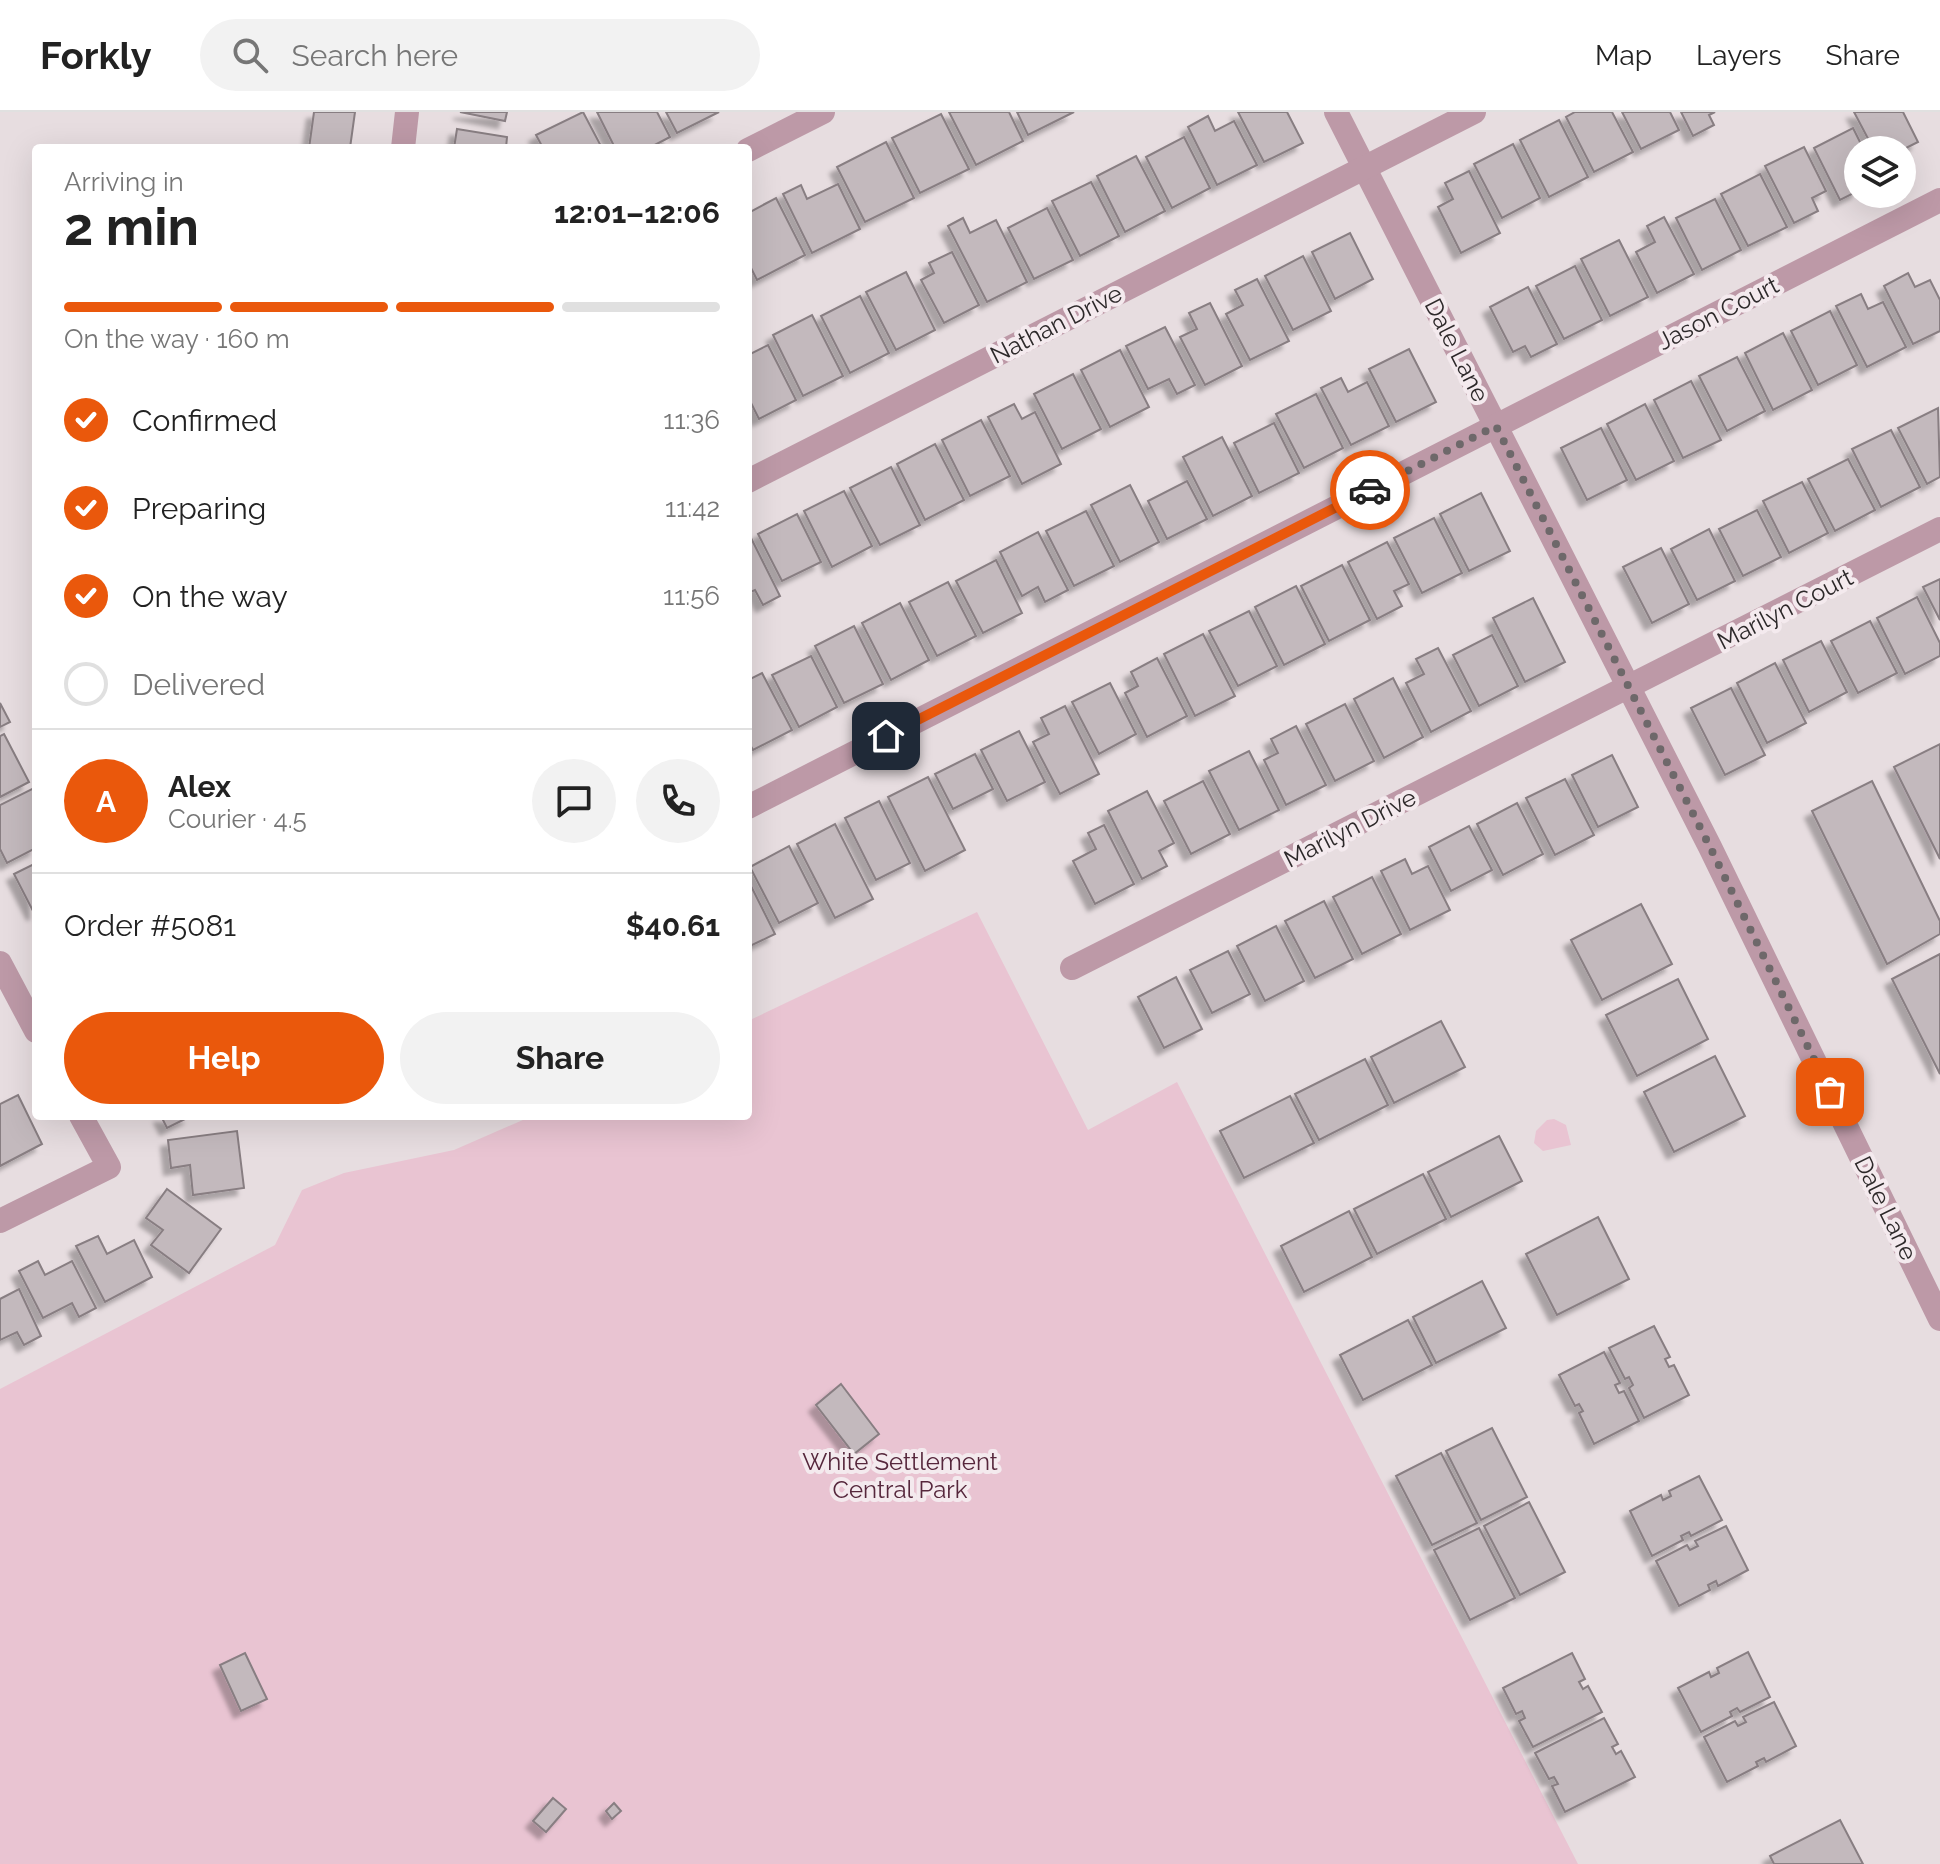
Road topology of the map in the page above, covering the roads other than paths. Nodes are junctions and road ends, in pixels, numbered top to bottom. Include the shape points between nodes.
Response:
1 (407, 112) edge
2 (823, 112) edge
3 (1336, 112) edge
4 (1474, 112) edge
5 (403, 144) edge
6 (752, 148) edge
7 (1364, 168) junction
8 (1940, 200) edge
9 (1496, 426) junction
10 (752, 479) edge
11 (1940, 529) edge
12 (1629, 688) junction
13 (752, 805) edge
14 (0, 963) edge
15 (1072, 968) dead end
16 (32, 1023) edge
17 (83, 1120) edge
18 (0, 1221) edge
19 (1940, 1319) edge

1 - 5 street
2 - 6 street
3 - 7 street, Dale Lane
4 - 7 street, Nathan Drive
7 - 9 street, Dale Lane
7 - 10 street, Nathan Drive
8 - 9 street, Jason Court
9 - 12 street, Dale Lane
9 - 13 street, Jason Court
11 - 12 street, Marilyn Court
12 - 15 street, Marilyn Drive
12 - 19 street, Dale Lane
14 - 16 street
17 - 18 street via 109,1167

